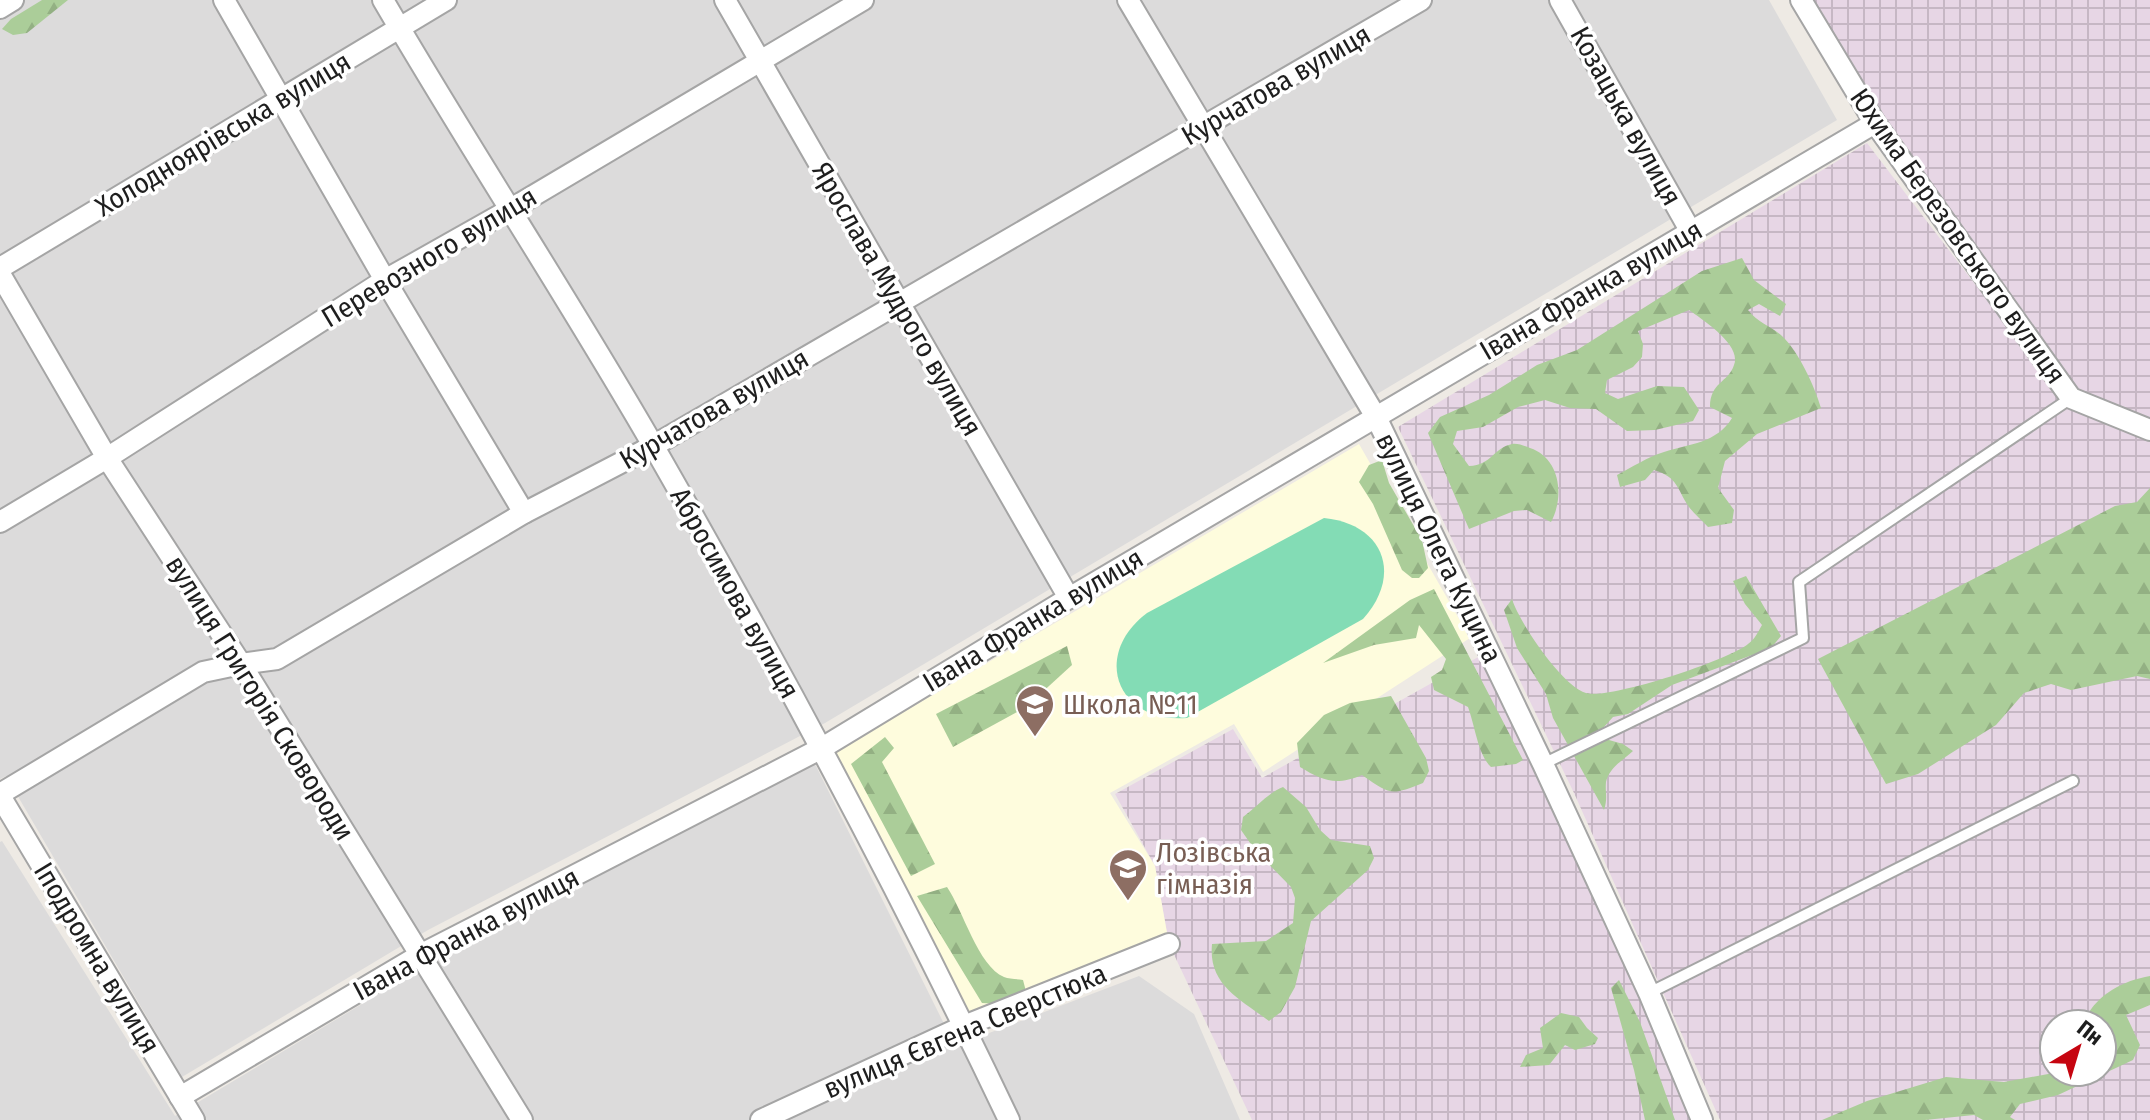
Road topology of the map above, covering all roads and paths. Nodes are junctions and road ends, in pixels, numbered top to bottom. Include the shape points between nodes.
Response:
1 (13, 0) edge
2 (224, 0) edge
3 (383, 0) edge
4 (446, 0) edge
5 (725, 0) edge
6 (863, 0) edge
7 (1128, 0) edge
8 (1421, 0) edge
9 (1560, 0) edge
10 (1801, 0) edge
11 (0, 8) edge
12 (399, 28) junction
13 (760, 61) junction
14 (280, 99) junction
15 (1875, 123) junction
16 (1203, 127) junction
17 (511, 209) junction
18 (1691, 232) junction
19 (0, 268) edge
20 (0, 274) edge
21 (385, 280) junction
22 (899, 303) junction
23 (2071, 398) junction
24 (1376, 417) junction
25 (2150, 430) edge
26 (653, 446) junction
27 (107, 458) junction
28 (524, 513) junction
29 (0, 522) edge
30 (1069, 598) junction
31 (241, 664) junction
32 (822, 748) junction
33 (1543, 764) junction
34 (2073, 781) dead end
35 (0, 795) edge
36 (1169, 944) dead end
37 (420, 955) junction
38 (1649, 993) junction
39 (964, 1026) junction
40 (180, 1097) junction
41 (194, 1120) edge
42 (522, 1120) edge
43 (761, 1120) edge
44 (1009, 1120) edge
45 (1702, 1120) edge

1 - 11 street
2 - 14 street
3 - 12 street, Абросимова вулиця
4 - 12 street, Холодноярівська вулиця
5 - 13 street, Ярослава Мудрого вулиця
6 - 13 street, Перевозного вулиця
7 - 16 street, вулиця Олега Куцина
8 - 16 street, Курчатова вулиця
9 - 18 street, Козацька вулиця
10 - 15 street, Юхима Березовського вулиця
12 - 14 street, Холодноярівська вулиця
12 - 17 street, Абросимова вулиця
13 - 17 street, Перевозного вулиця
13 - 22 street, Ярослава Мудрого вулиця
14 - 19 street, Холодноярівська вулиця
14 - 21 street
15 - 18 street, Івана Франка вулиця
15 - 23 street, Юхима Березовського вулиця
16 - 22 street, Курчатова вулиця
16 - 24 street, вулиця Олега Куцина
17 - 21 street, Перевозного вулиця
17 - 26 street, Абросимова вулиця
18 - 24 street, Івана Франка вулиця
20 - 27 street, вулиця Григорія Сковороди
21 - 27 street, Перевозного вулиця
21 - 28 street
22 - 26 street, Курчатова вулиця
22 - 30 street, Ярослава Мудрого вулиця
23 - 25 street, Юхима Березовського вулиця
23 - 33 lane via 1799,582 1803,638
24 - 30 street, Івана Франка вулиця
24 - 33 street, вулиця Олега Куцина
26 - 28 street, Курчатова вулиця
26 - 32 street, Абросимова вулиця
27 - 29 street, Перевозного вулиця
27 - 31 street, вулиця Григорія Сковороди
28 - 31 street, Курчатова вулиця via 277,659
30 - 32 street, Івана Франка вулиця
31 - 35 street, Курчатова вулиця via 203,672
31 - 37 street, вулиця Григорія Сковороди
32 - 37 street, Івана Франка вулиця
32 - 39 street, Абросимова вулиця
33 - 38 street, вулиця Олега Куцина
34 - 38 lane
35 - 40 street, Іподромна вулиця
36 - 39 street, вулиця Євгена Сверстюка
37 - 40 street, Івана Франка вулиця
37 - 42 street, вулиця Григорія Сковороди
38 - 45 street, вулиця Олега Куцина
39 - 43 street, вулиця Євгена Сверстюка
39 - 44 street, Абросимова вулиця
40 - 41 street, Іподромна вулиця

